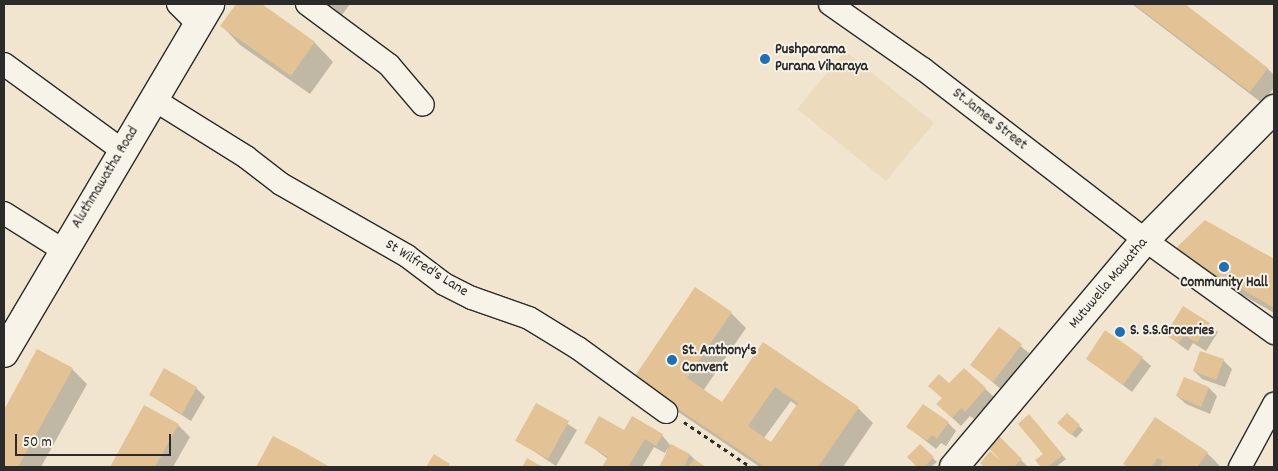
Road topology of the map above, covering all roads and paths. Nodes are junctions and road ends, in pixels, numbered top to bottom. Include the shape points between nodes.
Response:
1 (178, 4) edge
2 (307, 4) edge
3 (830, 4) edge
4 (204, 14) edge
5 (4, 64) edge
6 (153, 99) junction
7 (423, 105) dead end
8 (1274, 109) edge
9 (122, 150) junction
10 (4, 213) edge
11 (1145, 240) junction
12 (63, 250) junction
13 (1274, 332) edge
14 (4, 353) edge
15 (1274, 404) edge
16 (666, 412) joint
17 (751, 467) edge
18 (954, 467) edge
19 (1240, 467) edge

1 - 4 street
2 - 7 street via 390,65
3 - 11 street, St.James Street via 923,69
4 - 6 street, Aluthmawatha Road
5 - 9 street
6 - 9 street, Aluthmawatha Road
6 - 16 street, St Wilfred's Lane via 238,152 281,184 407,256 444,284 472,298 529,318 578,348
8 - 11 street, Mutuwella Mawatha
9 - 12 street, Aluthmawatha Road
10 - 12 street
11 - 13 street, St.James Street
11 - 18 street, Mutuwella Mawatha
12 - 14 street, Aluthmawatha Road
15 - 19 street
16 - 17 path via 699,430

